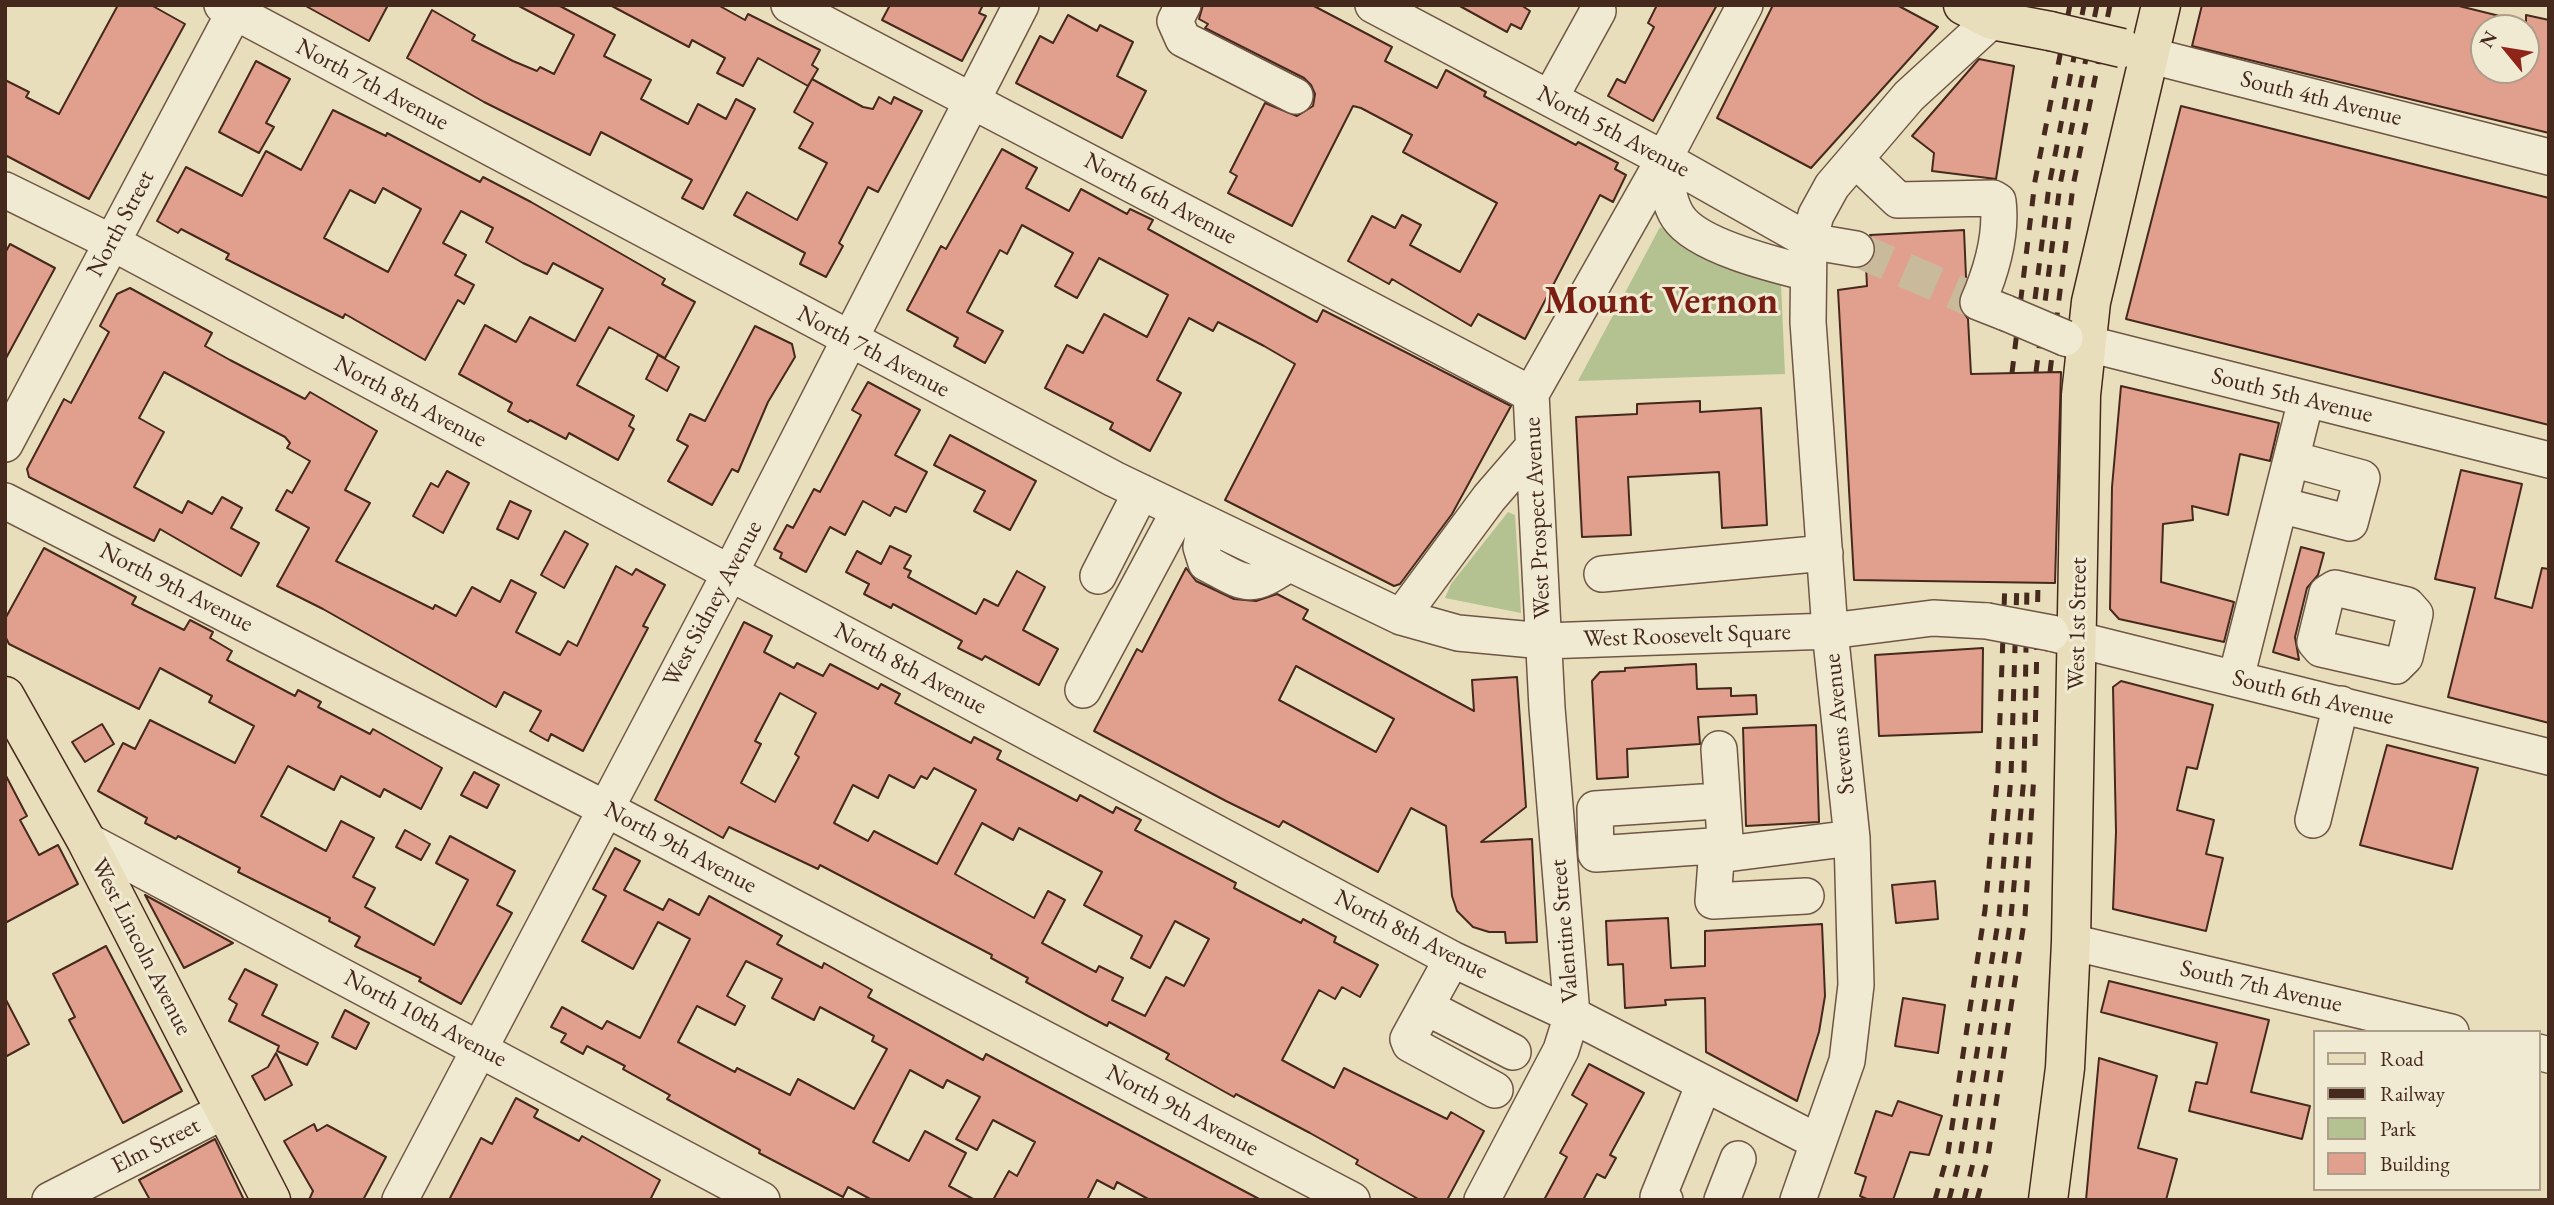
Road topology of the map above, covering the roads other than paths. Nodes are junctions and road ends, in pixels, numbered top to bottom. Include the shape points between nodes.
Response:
1 (789, 5) edge
2 (1021, 5) edge
3 (1183, 5) edge
4 (1373, 5) edge
5 (1745, 5) edge
6 (2161, 5) edge
7 (232, 7) edge
8 (1985, 10) edge
9 (1598, 11) dead end
10 (2121, 48) junction
11 (1295, 96) dead end
12 (1550, 98) junction
13 (972, 101) junction
14 (2549, 157) edge
15 (1664, 159) junction
16 (1855, 159) junction
17 (5, 190) edge
18 (111, 242) junction
19 (1856, 248) tunnel mouth
20 (1809, 257) junction
21 (2035, 325) junction
22 (851, 340) junction
23 (1531, 394) junction
24 (2306, 400) junction
25 (5, 444) edge
26 (1533, 447) junction
27 (2292, 459) junction
28 (2549, 460) edge
29 (1140, 492) junction
30 (5, 501) edge
31 (2280, 505) junction
32 (1192, 518) junction
33 (1825, 553) junction
34 (730, 573) junction
35 (1602, 574) dead end
36 (1098, 576) dead end
37 (1401, 617) junction
38 (1987, 621) joint
39 (1830, 631) junction
40 (2064, 636) junction
41 (1544, 641) junction
42 (2358, 657) dead end
43 (2236, 678) junction
44 (1083, 691) dead end
45 (5, 696) edge
46 (2344, 705) junction
47 (1719, 749) dead end
48 (2549, 757) edge
49 (1702, 802) dead end
50 (606, 809) junction
51 (2313, 820) dead end
52 (1853, 838) junction
53 (86, 840) junction
54 (1726, 850) junction
55 (1807, 896) dead end
56 (2071, 942) junction
57 (1452, 959) junction
58 (1426, 1007) junction
59 (1572, 1015) junction
60 (2443, 1030) edge
61 (478, 1046) junction
62 (1513, 1052) dead end
63 (1704, 1084) junction
64 (1495, 1090) dead end
65 (225, 1111) junction
66 (1818, 1142) junction
67 (1738, 1159) dead end
68 (704, 1187) edge
69 (50, 1200) edge
70 (271, 1200) edge
71 (400, 1200) edge
72 (762, 1200) edge
73 (1352, 1200) edge
74 (1482, 1200) edge
75 (1665, 1200) edge
76 (1722, 1200) edge
77 (1798, 1200) edge
78 (2048, 1200) edge

1 - 13 street, North 6th Avenue
2 - 13 street, West Sidney Avenue
3 - 11 street via 1175,21 1183,39
4 - 12 street, North 5th Avenue
5 - 15 street
6 - 10 main road, West 1st Street
7 - 18 street, North Street
7 - 22 street, North 7th Avenue
8 - 10 main road, bridge
8 - 16 street, Stevens Avenue
9 - 12 street
10 - 14 street, South 4th Avenue
10 - 21 main road, West 1st Street via 2091,302
12 - 15 street, North 5th Avenue
13 - 22 street, West Sidney Avenue
13 - 23 street, North 6th Avenue
15 - 20 street, North 5th Avenue
15 - 20 street via 1670,201 1679,219 1734,252
15 - 23 street
16 - 20 street, Stevens Avenue via 1817,212
16 - 21 street via 1898,200 1998,201 1990,273
17 - 18 street, North 8th Avenue
18 - 25 street, North Street
18 - 34 street, North 8th Avenue
19 - 20 street, North 5th Avenue
20 - 33 street, Stevens Avenue
21 - 24 street, South 5th Avenue
21 - 40 main road, West 1st Street via 2081,395
22 - 29 street, North 7th Avenue
22 - 34 street, West Sidney Avenue
23 - 26 street, West Prospect Avenue
24 - 27 street
24 - 28 street, South 5th Avenue
26 - 37 street
26 - 41 street, West Prospect Avenue
27 - 31 street
27 - 31 street via 2362,478 2350,523
29 - 32 street, North 7th Avenue
29 - 36 street
30 - 50 street, North 9th Avenue
31 - 43 street
32 - 37 street, North 7th Avenue
32 - 44 street
33 - 35 street
33 - 39 street, Stevens Avenue
34 - 50 street, West Sidney Avenue
34 - 57 street, North 8th Avenue
37 - 41 street, North 7th Avenue via 1458,633
38 - 39 street, West Roosevelt Square via 1933,618
38 - 40 street, South 6th Avenue, bridge
39 - 41 street, West Roosevelt Square
39 - 52 street, Stevens Avenue
40 - 43 street, South 6th Avenue
40 - 56 main road, West 1st Street
41 - 59 street, Valentine Street
42 - 46 street
43 - 46 street, South 6th Avenue
45 - 53 main road, West Lincoln Avenue
46 - 48 street, South 6th Avenue
46 - 51 street
47 - 54 street
49 - 54 street via 1595,809 1596,854
50 - 61 street, West Sidney Avenue
50 - 73 street, North 9th Avenue
52 - 54 street
52 - 66 street, Stevens Avenue via 1856,985 1847,1061
53 - 61 street, North 10th Avenue
53 - 65 main road, West Lincoln Avenue
54 - 55 street via 1716,861 1713,901
56 - 60 street, South 7th Avenue
56 - 78 main road, West 1st Street via 2066,1068
57 - 58 street
57 - 59 street, North 8th Avenue
58 - 62 street
58 - 64 street via 1408,1039 1410,1044
59 - 63 street, North 8th Avenue
59 - 74 street, Valentine Street via 1561,1050
61 - 68 street, North 10th Avenue
61 - 71 street, West Sidney Avenue
63 - 66 street, North 8th Avenue
63 - 75 street via 1658,1197
65 - 69 street, Elm Street
65 - 70 main road, West Lincoln Avenue
66 - 77 street, Stevens Avenue
67 - 76 street
68 - 72 street, North 10th Avenue

